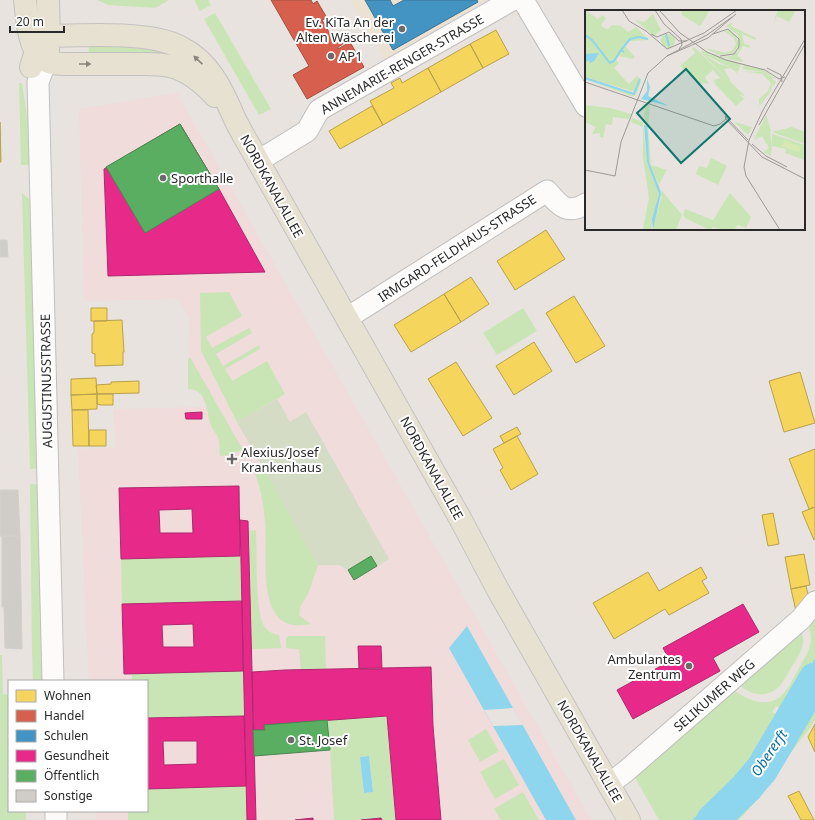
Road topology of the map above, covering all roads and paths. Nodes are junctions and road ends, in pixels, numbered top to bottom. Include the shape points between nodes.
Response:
1 (14, 0) edge
2 (26, 0) edge
3 (48, 0) edge
4 (512, 0) edge
5 (523, 0) edge
6 (40, 59) junction
7 (585, 104) edge
8 (233, 116) junction
9 (258, 161) junction
10 (585, 205) edge
11 (347, 318) junction
12 (815, 602) edge
13 (53, 680) edge
14 (609, 784) junction
15 (629, 820) edge

1 - 6 main road via 22,47
2 - 6 main road via 28,27
3 - 6 main road
4 - 9 street, ANNEMARIE-RENGER-STRASSE via 318,110 307,131
5 - 7 street
6 -> 8 main road, NORDKANALALLEE via 64,64 171,66 195,78
8 -> 6 main road, NORDKANALALLEE via 225,94 196,58 179,46 160,40 139,36
6 - 13 street, AUGUSTINUSSTRASSE
8 - 9 main road, NORDKANALALLEE
9 - 11 main road, NORDKANALALLEE
10 - 11 street, IRMGARD-FELDHAUS-STRASSE via 577,209 566,208 547,191
11 - 14 main road, NORDKANALALLEE
12 - 14 street, SELIKUMER WEG via 801,619
14 - 15 main road, NORDKANALALLEE

